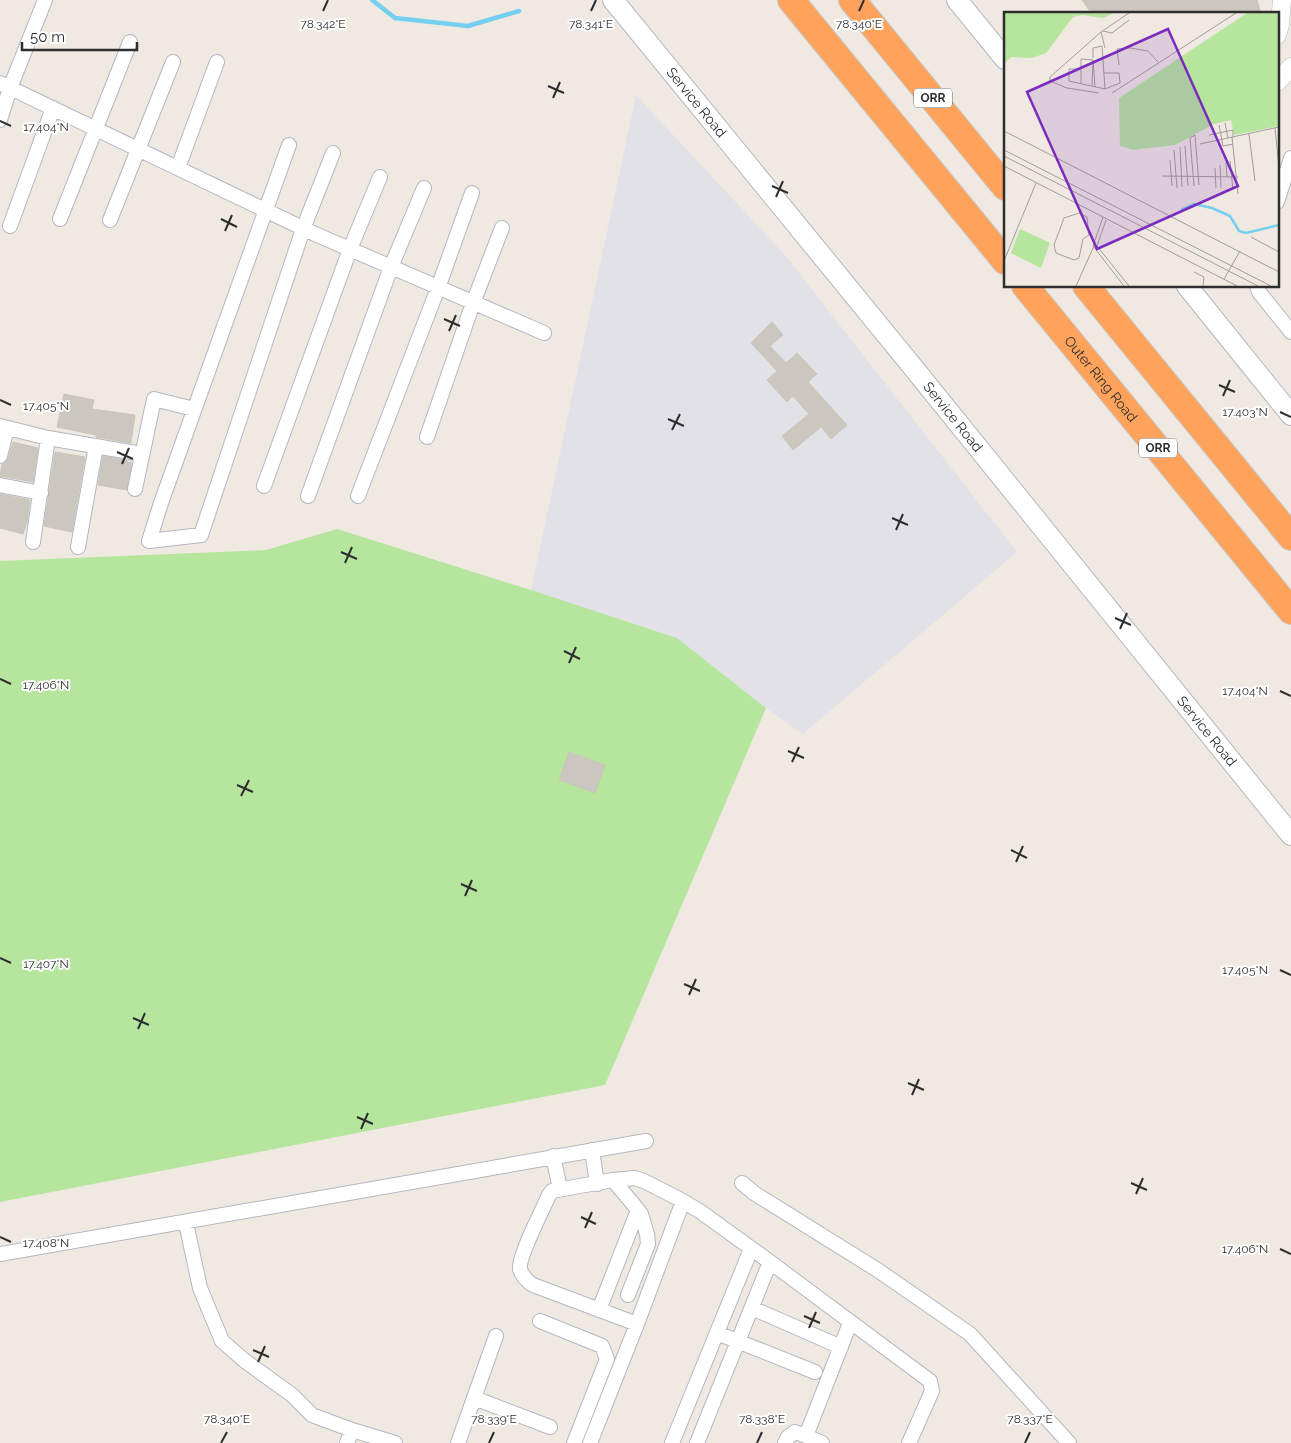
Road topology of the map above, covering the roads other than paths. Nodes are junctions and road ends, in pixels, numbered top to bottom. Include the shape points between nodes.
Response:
1 (45, 0) edge
2 (613, 0) edge
3 (791, 0) edge
4 (852, 0) edge
5 (957, 0) edge
6 (1282, 0) edge
7 (1282, 32) edge
8 (130, 42) dead end
9 (1004, 58) edge
10 (173, 62) dead end
11 (217, 62) dead end
12 (1291, 67) edge
13 (1278, 81) edge
14 (5, 86) edge
15 (53, 108) junction
16 (0, 120) edge
17 (95, 129) junction
18 (289, 145) dead end
19 (139, 149) junction
20 (333, 153) dead end
21 (1291, 158) edge
22 (178, 168) junction
23 (380, 177) dead end
24 (1004, 186) edge
25 (424, 188) dead end
26 (472, 193) dead end
27 (1278, 199) edge
28 (265, 210) junction
29 (60, 219) dead end
30 (110, 220) dead end
31 (10, 226) dead end
32 (502, 228) dead end
33 (303, 229) junction
34 (350, 250) junction
35 (1004, 260) edge
36 (391, 267) junction
37 (438, 288) junction
38 (1027, 288) edge
39 (1088, 288) edge
40 (1189, 288) edge
41 (1258, 288) edge
42 (473, 303) junction
43 (1291, 332) edge
44 (544, 333) dead end
45 (194, 409) junction
46 (1291, 415) edge
47 (3, 427) edge
48 (427, 437) dead end
49 (48, 438) junction
50 (96, 446) junction
51 (142, 454) junction
52 (0, 456) edge
53 (0, 485) edge
54 (264, 486) dead end
55 (135, 489) dead end
56 (41, 493) junction
57 (308, 496) dead end
58 (358, 496) dead end
59 (1291, 537) edge
60 (33, 542) dead end
61 (78, 547) dead end
62 (1291, 611) edge
63 (1291, 835) edge
64 (646, 1141) dead end
65 (592, 1150) junction
66 (554, 1156) junction
67 (613, 1180) junction
68 (742, 1183) dead end
69 (597, 1184) junction
70 (560, 1189) junction
71 (683, 1201) junction
72 (638, 1210) junction
73 (186, 1223) junction
74 (751, 1249) junction
75 (0, 1254) edge
76 (770, 1262) junction
77 (628, 1295) dead end
78 (752, 1308) junction
79 (599, 1310) junction
80 (540, 1321) dead end
81 (850, 1323) junction
82 (637, 1324) junction
83 (717, 1333) junction
84 (496, 1336) dead end
85 (739, 1341) junction
86 (841, 1346) junction
87 (815, 1372) dead end
88 (474, 1398) junction
89 (550, 1427) dead end
90 (352, 1430) junction
91 (806, 1436) junction
92 (347, 1443) edge
93 (395, 1443) edge
94 (458, 1443) edge
95 (574, 1443) edge
96 (590, 1443) edge
97 (672, 1443) edge
98 (697, 1443) edge
99 (786, 1443) edge
100 (822, 1443) edge
101 (909, 1443) edge
102 (1069, 1443) edge

1 - 14 street
2 - 63 main road, Service Road
3 - 35 highway
4 - 24 highway, ORR
5 - 9 main road
6 - 7 street
8 - 17 street
10 - 19 street
11 - 22 street
12 - 13 street
14 - 15 street
14 - 16 street
15 - 17 street
15 - 31 street
17 - 19 street
17 - 29 street
18 - 28 street
19 - 22 street
19 - 30 street
20 - 33 street
21 - 27 street
22 - 28 street
23 - 34 street
25 - 36 street
26 - 37 street
28 - 33 street
28 - 45 street
32 - 42 street
33 - 34 street
33 - 45 street via 201,535 149,541
34 - 36 street
34 - 54 street
36 - 37 street
36 - 57 street
37 - 42 street
37 - 58 street
38 - 62 highway, Outer Ring Road / ORR
39 - 59 highway
40 - 46 main road
41 - 43 street
42 - 44 street
42 - 48 street
45 - 51 street via 154,399
47 - 49 street
47 - 52 street
49 - 50 street
49 - 56 street
50 - 51 street
50 - 61 street
51 - 55 street
53 - 56 street
56 - 60 street
64 - 65 street
65 - 66 street
65 - 69 street
66 - 70 street
66 - 73 street
67 - 69 street
67 - 71 street via 635,1178
67 - 72 street
68 - 102 street via 970,1334
69 - 70 street
70 - 79 street via 549,1195 521,1258 520,1270 532,1285
71 - 74 street
71 - 82 street
72 - 77 street via 648,1234 648,1244
72 - 79 street
73 - 75 street
73 - 90 street via 200,1288 222,1341 292,1395 312,1415
74 - 76 street
74 - 83 street
76 - 78 street
76 - 81 street
78 - 85 street
78 - 86 street
79 - 82 street
80 - 95 street via 602,1346 607,1359
81 - 86 street
81 - 101 street via 930,1381 932,1391
82 - 96 street
83 - 85 street
83 - 97 street
84 - 88 street
85 - 87 street
85 - 98 street
86 - 91 street
88 - 89 street
88 - 94 street
90 - 92 street
90 - 93 street
91 - 99 street via 795,1432 788,1436
91 - 100 street

